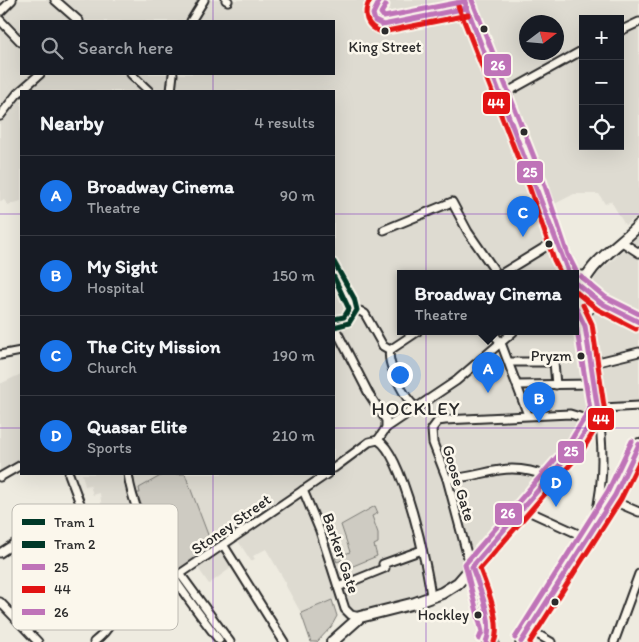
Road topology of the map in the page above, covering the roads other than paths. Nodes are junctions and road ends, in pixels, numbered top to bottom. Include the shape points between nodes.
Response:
1 (12, 0) edge
2 (55, 0) edge
3 (204, 0) edge
4 (380, 0) edge
5 (464, 0) edge
6 (467, 8) junction
7 (0, 12) edge
8 (0, 20) edge
9 (78, 20) edge
10 (192, 20) edge
11 (639, 22) edge
12 (624, 29) edge
13 (20, 41) edge
14 (579, 52) edge
15 (39, 75) edge
16 (133, 75) edge
17 (173, 75) edge
18 (22, 90) edge
19 (148, 90) edge
20 (171, 90) edge
21 (20, 92) edge
22 (503, 99) junction
23 (0, 116) edge
24 (639, 225) edge
25 (384, 230) dead end
26 (555, 241) junction
27 (622, 242) junction
28 (639, 252) edge
29 (561, 258) junction
30 (335, 268) edge
31 (493, 270) edge
32 (508, 270) edge
33 (567, 270) edge
34 (570, 270) edge
35 (586, 274) junction
36 (579, 275) edge
37 (579, 284) edge
38 (579, 286) edge
39 (579, 299) edge
40 (601, 303) junction
41 (354, 311) junction
42 (579, 314) edge
43 (639, 322) edge
44 (335, 325) edge
45 (585, 326) junction
46 (335, 327) edge
47 (412, 335) edge
48 (494, 335) edge
49 (510, 335) edge
50 (501, 343) junction
51 (390, 350) junction
52 (20, 351) edge
53 (639, 352) edge
54 (0, 355) edge
55 (509, 362) junction
56 (598, 362) dead end
57 (594, 384) junction
58 (517, 385) junction
59 (556, 385) junction
60 (639, 406) edge
61 (597, 407) junction
62 (416, 408) junction
63 (528, 415) junction
64 (589, 425) junction
65 (386, 428) junction
66 (378, 440) junction
67 (639, 444) edge
68 (20, 466) edge
69 (335, 467) edge
70 (69, 475) edge
71 (128, 475) edge
72 (326, 475) edge
73 (0, 477) edge
74 (549, 478) junction
75 (447, 479) junction
76 (303, 490) junction
77 (610, 502) junction
78 (80, 504) edge
79 (136, 504) edge
80 (520, 511) junction
81 (639, 512) edge
82 (589, 535) junction
83 (12, 545) edge
84 (224, 546) junction
85 (422, 550) junction
86 (0, 553) edge
87 (380, 555) dead end
88 (384, 567) junction
89 (472, 567) junction
90 (639, 574) edge
91 (178, 576) junction
92 (338, 587) junction
93 (431, 597) junction
94 (0, 602) edge
95 (12, 615) edge
96 (360, 617) junction
97 (27, 630) edge
98 (105, 630) edge
99 (530, 630) junction
100 (490, 633) junction
101 (220, 640) dead end
102 (520, 641) edge
103 (38, 642) edge
104 (94, 642) edge
105 (230, 642) edge
106 (284, 642) edge
107 (332, 642) edge
108 (486, 642) edge
109 (494, 642) edge
110 (551, 642) edge
111 (614, 642) edge

1 - 7 street
2 - 9 street
3 - 10 street
4 - 6 street via 373,8 373,17 379,24 388,25
5 - 6 street
6 - 22 street
8 - 13 street
11 - 12 street
14 - 22 street
15 - 18 street
16 - 19 street
17 - 20 street
21 - 23 street
22 - 26 street
24 - 27 highway
25 - 31 street via 452,202
26 - 29 street
26 - 32 street
27 - 28 street
27 - 35 highway
29 - 33 street
29 - 34 street
30 - 41 street via 352,298
35 - 36 street
35 - 37 highway
38 - 40 street
39 - 45 highway
40 - 43 main road
40 - 45 main road via 591,306 586,312
41 - 44 street via 348,320
41 - 51 street via 365,314 383,346
42 - 45 street
45 - 57 highway
46 - 65 street via 386,420
47 - 51 street
48 - 50 street
49 - 50 street
50 - 55 street
50 - 62 street via 456,381
51 - 62 street via 388,356 395,374
52 - 54 street
53 - 56 street
55 - 58 street
55 - 59 street via 554,362
57 - 59 street
57 - 61 highway
58 - 59 street
58 - 63 street
60 - 61 street
61 - 64 highway
61 - 82 street via 602,437 601,476
62 - 65 street
63 - 64 street via 570,414
63 - 75 street, Goose Gate via 435,423 431,435
64 - 74 highway
65 - 66 street
66 - 69 street via 370,442
66 - 85 street via 385,446 399,475
67 - 77 highway
68 - 73 street
70 - 78 street
71 - 79 street
72 - 76 street, Stoney Street
74 - 75 street via 530,471 504,468
74 - 80 highway
75 - 89 street, Goose Gate
76 - 84 street, Stoney Street
76 - 92 street, Barker Gate via 318,524
77 - 81 street
77 - 82 highway
80 - 82 street via 528,511
80 - 89 highway
82 - 99 highway
83 - 86 street
84 - 91 street, Stoney Street
84 - 106 street
85 - 88 street
85 - 93 street
87 - 88 street
88 - 92 street
89 - 93 highway via 454,586
89 - 100 street
90 - 111 street
91 - 101 street via 187,597
91 - 105 street
92 - 96 street, Barker Gate via 345,609 350,615
93 - 96 highway
94 - 95 street
96 - 107 highway
97 - 103 street
98 - 104 street
99 - 102 highway
99 - 110 street
100 - 108 street
100 - 109 street

